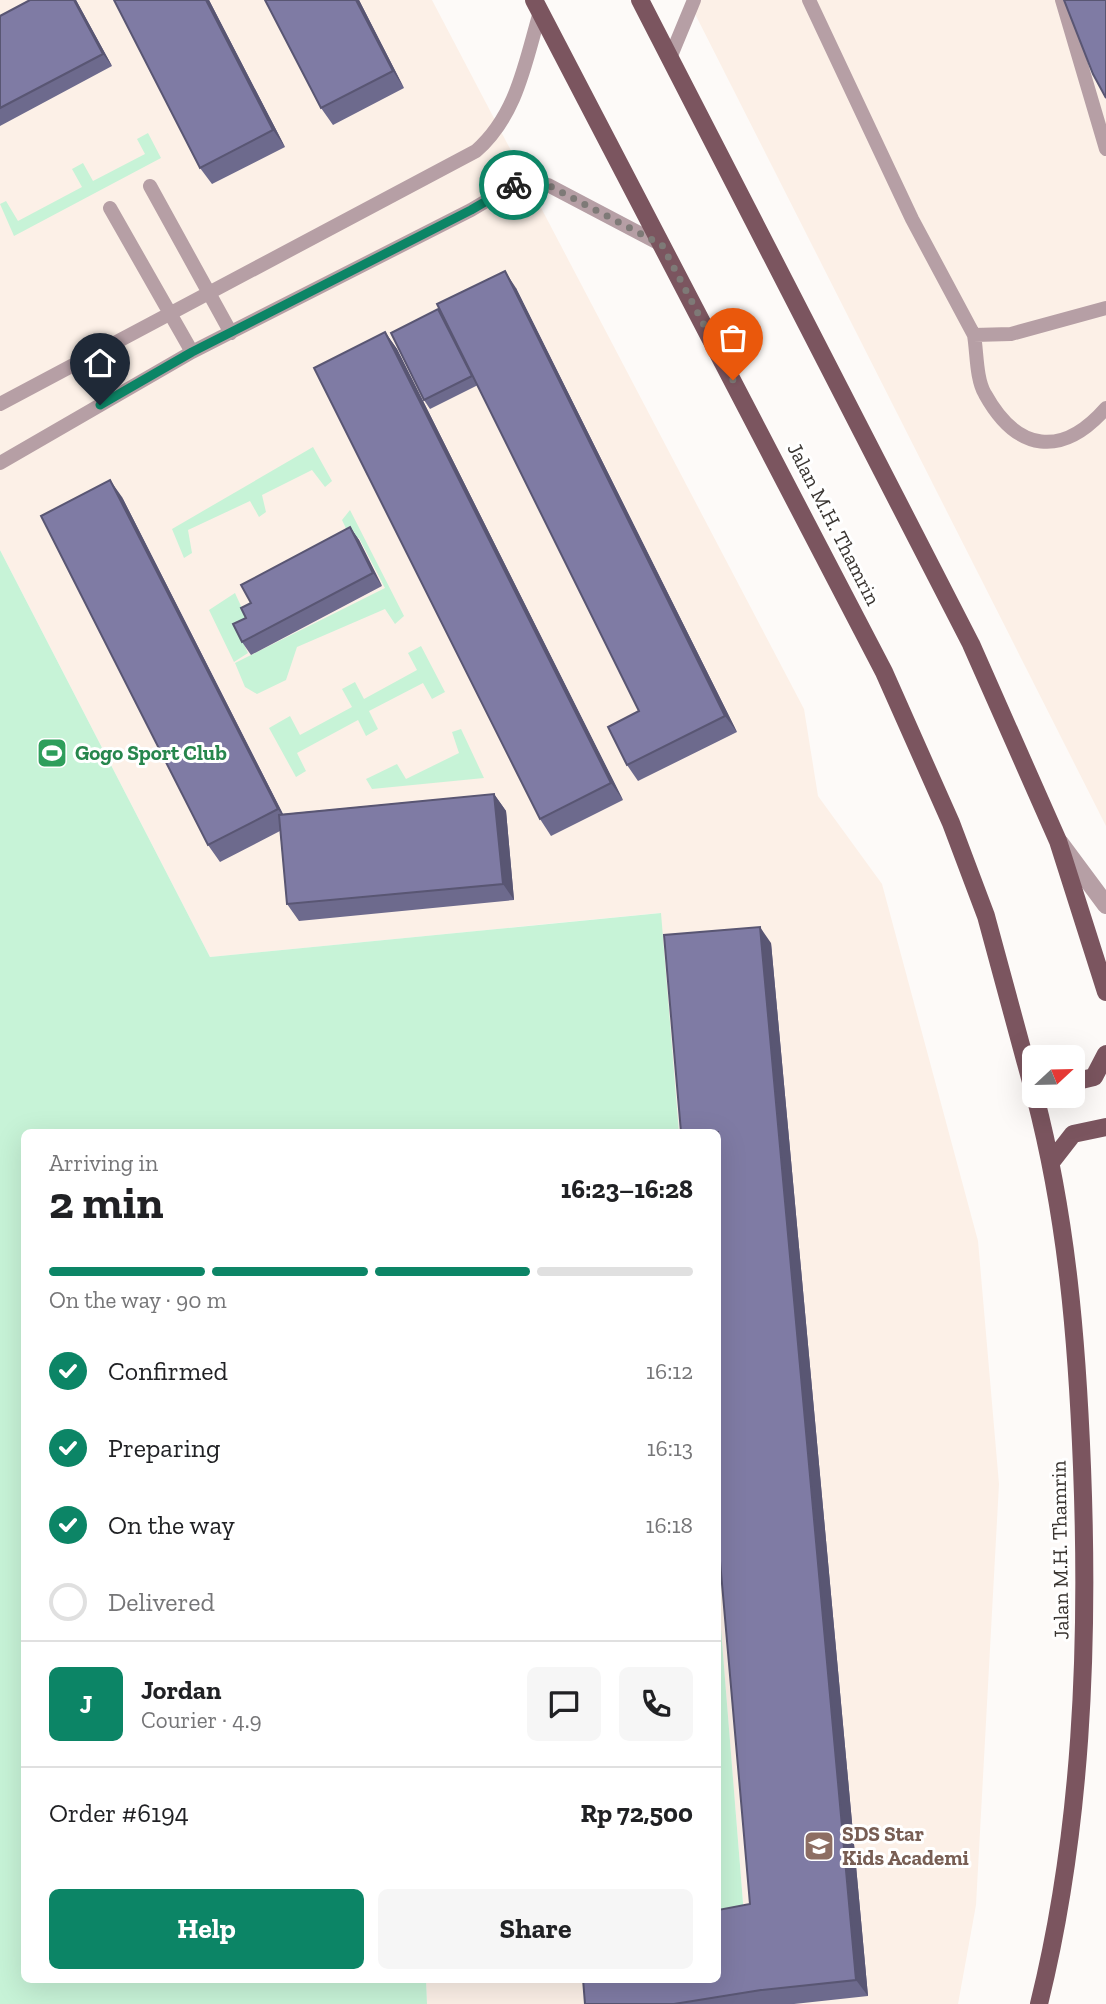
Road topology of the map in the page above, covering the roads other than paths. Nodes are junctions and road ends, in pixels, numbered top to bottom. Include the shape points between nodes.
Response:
1 (640, 0) edge
2 (694, 0) edge
3 (808, 0) edge
4 (1062, 0) edge
5 (537, 6) edge
6 (670, 58) junction
7 (1106, 149) edge
8 (150, 186) dead end
9 (110, 208) dead end
10 (662, 245) junction
11 (207, 293) junction
12 (1106, 308) edge
13 (171, 313) junction
14 (231, 333) junction
15 (974, 335) junction
16 (192, 352) junction
17 (0, 404) edge
18 (1106, 408) edge
19 (0, 463) edge
20 (1058, 841) junction
21 (1106, 905) edge
22 (1106, 992) edge
23 (1023, 1045) edge
24 (1106, 1054) edge
25 (1085, 1079) edge
26 (1039, 1108) edge
27 (1106, 1127) edge
28 (1052, 1161) junction
29 (1039, 2004) edge

1 - 6 main road
2 - 6 lane
3 - 15 lane via 912,219
4 - 7 lane
5 - 10 main road, Jalan M.H. Thamrin
5 - 11 lane via 512,107 496,134 476,151
6 - 20 main road via 971,644
8 - 11 lane
9 - 13 lane
10 - 14 lane via 548,185 513,185
10 - 23 main road, Jalan M.H. Thamrin via 890,685 951,822 986,916
11 - 13 lane
11 - 14 lane
12 - 15 lane via 1024,331
13 - 16 lane
13 - 17 lane
14 - 16 lane
15 - 18 lane via 983,392 1019,435 1045,444 1062,439 1094,422
16 - 19 lane
20 - 21 street
20 - 22 main road
24 - 25 main road via 1094,1077
26 - 28 main road, Jalan M.H. Thamrin
27 - 28 main road via 1073,1134
28 - 29 main road, Jalan M.H. Thamrin via 1072,1291 1087,1575 1080,1734 1056,1936

